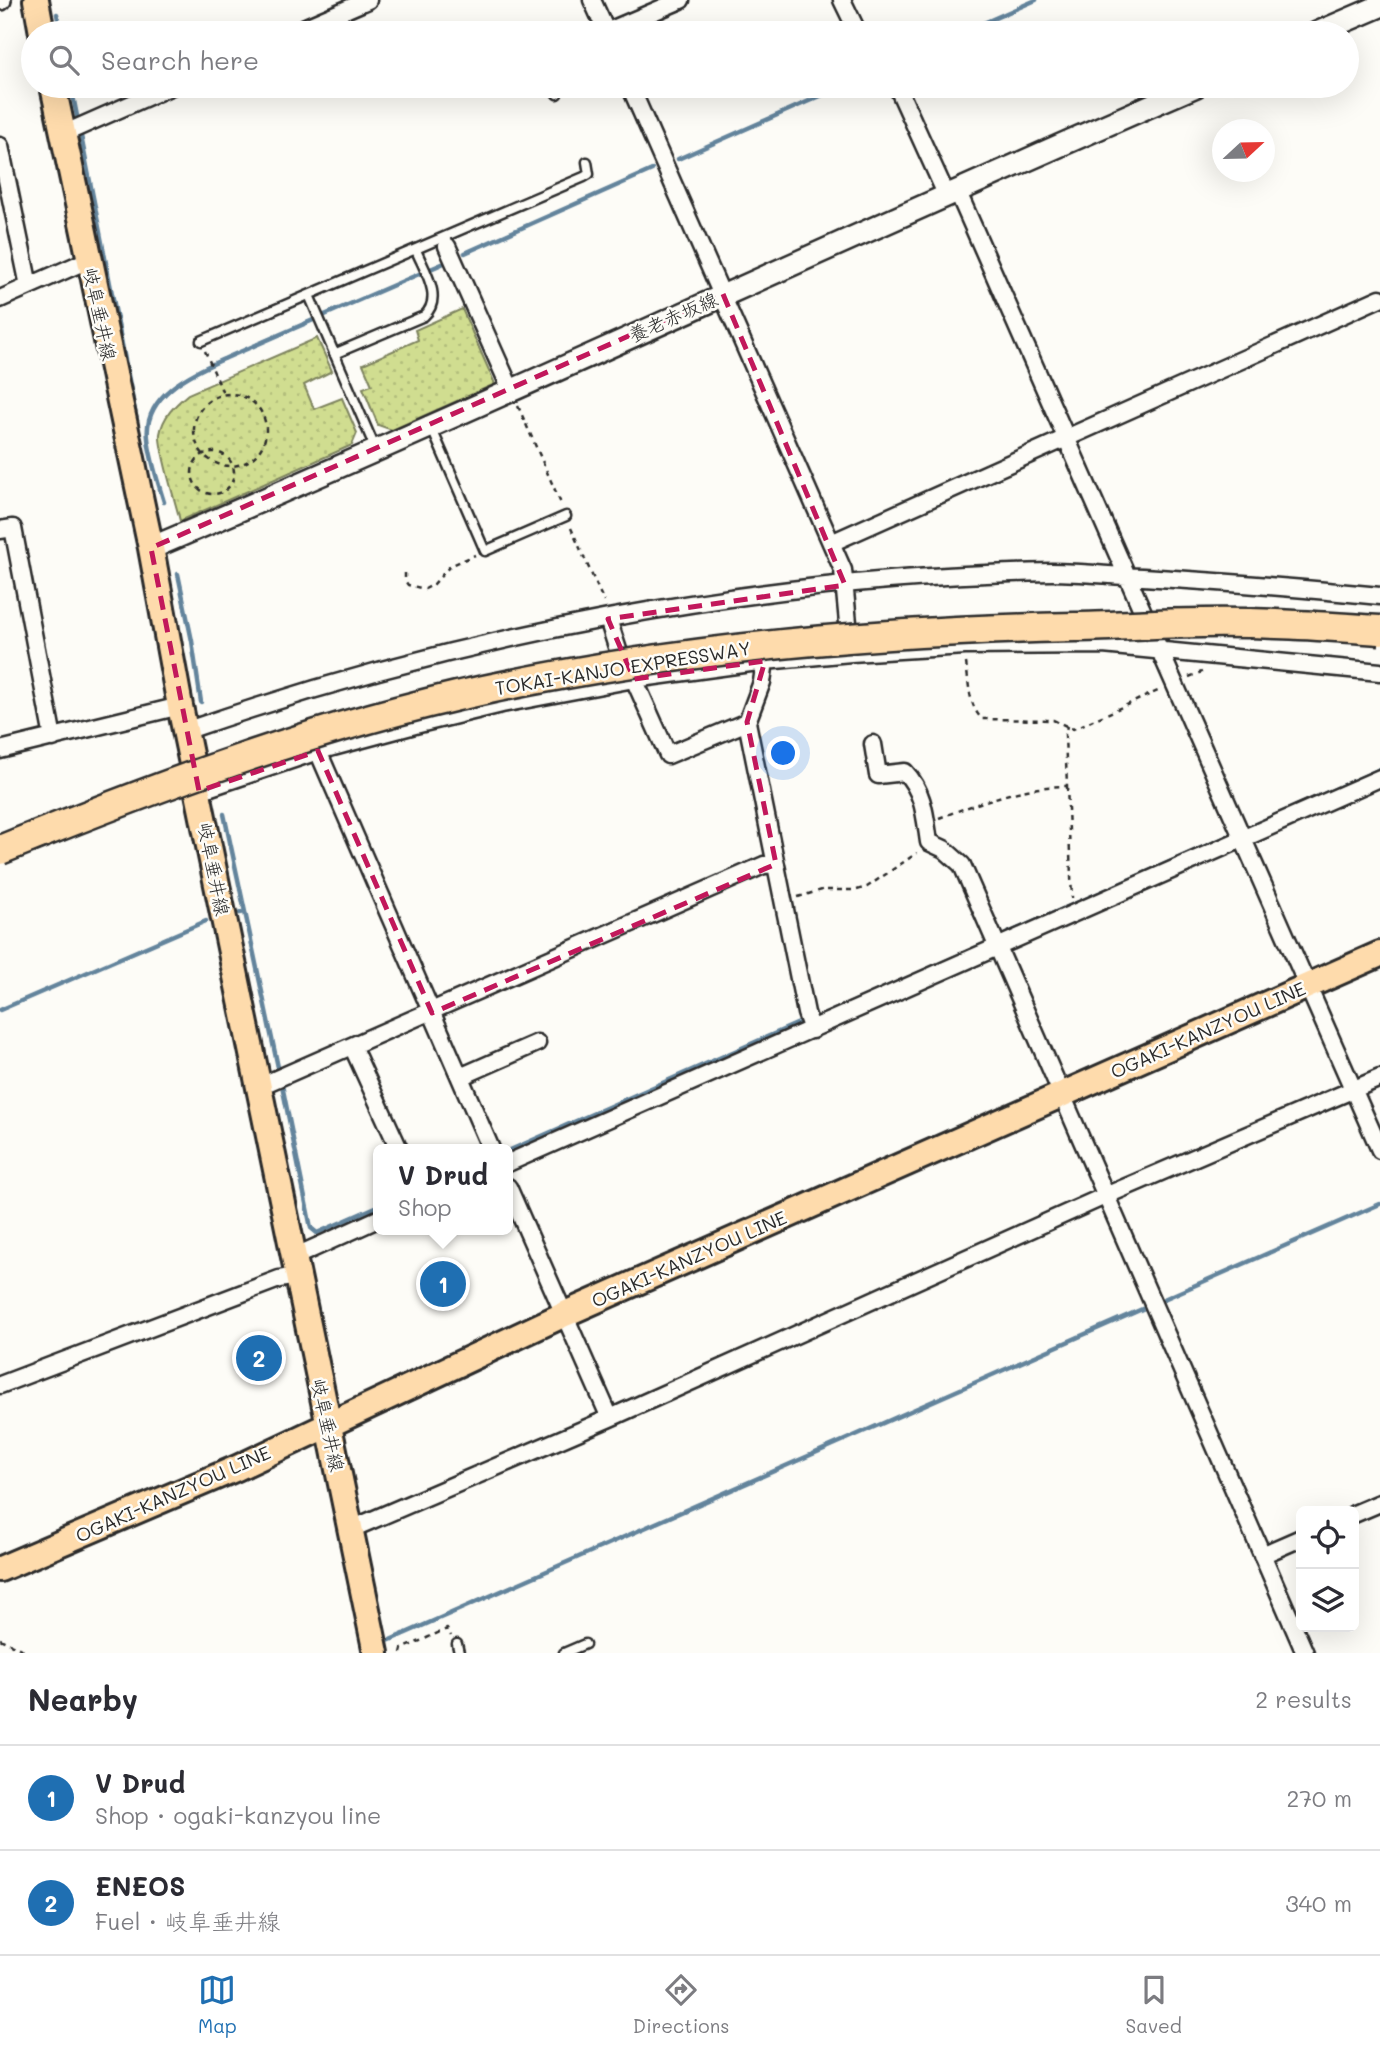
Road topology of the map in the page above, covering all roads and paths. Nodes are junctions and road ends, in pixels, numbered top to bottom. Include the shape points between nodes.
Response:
1 (36, 0) edge
2 (368, 0) edge
3 (592, 0) edge
4 (681, 0) edge
5 (842, 0) edge
6 (342, 5) edge
7 (1377, 8) edge
8 (40, 21) edge
9 (313, 21) edge
10 (602, 21) edge
11 (634, 21) edge
12 (852, 21) edge
13 (1346, 21) edge
14 (56, 98) edge
15 (145, 98) edge
16 (635, 98) edge
17 (903, 98) edge
18 (1168, 98) edge
19 (63, 134) junction
20 (0, 146) edge
21 (587, 162) dead end
22 (951, 192) junction
23 (447, 247) dead end
24 (416, 250) junction
25 (88, 260) junction
26 (29, 286) junction
27 (723, 294) junction
28 (309, 295) junction
29 (1380, 298) edge
30 (0, 299) edge
31 (201, 341) dead end
32 (334, 354) junction
33 (208, 358) dead end
34 (511, 390) junction
35 (223, 393) junction
36 (431, 426) junction
37 (1065, 438) junction
38 (376, 450) junction
39 (203, 454) junction
40 (233, 466) junction
41 (566, 516) dead end
42 (0, 530) edge
43 (831, 543) junction
44 (151, 548) junction
45 (485, 551) junction
46 (405, 573) dead end
47 (1126, 577) junction
48 (845, 585) junction
49 (1380, 596) edge
50 (608, 619) junction
51 (1103, 627) junction
52 (1380, 630) edge
53 (965, 646) junction
54 (1159, 649) junction
55 (1380, 649) edge
56 (851, 653) junction
57 (1216, 655) junction
58 (765, 661) junction
59 (1380, 672) edge
60 (634, 679) junction
61 (1175, 684) junction
62 (180, 706) junction
63 (747, 722) junction
64 (1067, 726) junction
65 (185, 731) junction
66 (53, 738) junction
67 (873, 744) dead end
68 (0, 750) edge
69 (318, 751) junction
70 (1380, 778) edge
71 (1067, 786) junction
72 (199, 791) junction
73 (926, 823) junction
74 (1242, 838) junction
75 (929, 842) junction
76 (0, 850) edge
77 (776, 864) junction
78 (783, 901) junction
79 (1073, 901) dead end
80 (997, 947) junction
81 (1380, 954) edge
82 (1308, 986) junction
83 (432, 1013) junction
84 (812, 1030) junction
85 (537, 1043) dead end
86 (353, 1048) junction
87 (460, 1077) junction
88 (1380, 1078) edge
89 (258, 1087) junction
90 (1353, 1090) junction
91 (1062, 1095) junction
92 (397, 1144) edge
93 (489, 1144) edge
94 (1380, 1150) edge
95 (513, 1161) edge
96 (1105, 1196) junction
97 (513, 1198) edge
98 (373, 1222) edge
99 (295, 1266) junction
100 (565, 1314) junction
101 (0, 1385) edge
102 (610, 1418) junction
103 (327, 1424) junction
104 (1380, 1503) edge
105 (1359, 1512) edge
106 (349, 1530) junction
107 (1296, 1540) edge
108 (1262, 1555) junction
109 (0, 1569) edge
110 (0, 1639) edge
111 (374, 1643) edge
112 (585, 1644) dead end
113 (458, 1649) edge
114 (29, 1653) edge
115 (401, 1653) edge
116 (564, 1653) edge
117 (1305, 1653) edge

1 - 8 main road
2 - 6 street
3 - 10 street
4 - 11 street
5 - 12 street
6 - 9 street
7 - 13 main road
14 - 19 main road, 岐阜垂井線
15 - 19 street
16 - 27 street
17 - 22 street
18 - 22 main road, 養老赤坂線
19 - 25 main road, 岐阜垂井線
20 - 26 street
21 - 24 lane via 589,174 584,177
22 - 27 main road, 養老赤坂線
22 - 37 street
23 - 34 street
24 - 28 lane
24 - 32 lane via 434,300 431,309
25 - 26 street
25 - 44 main road, 岐阜垂井線
26 - 30 street
27 - 34 main road, 養老赤坂線
27 - 43 street
28 - 31 lane
28 - 32 lane
29 - 37 street
32 - 38 lane
33 - 35 path
34 - 36 main road, 養老赤坂線
35 - 39 path via 211,398 195,417 195,442
35 - 40 path via 246,397 266,424 266,435 255,456
36 - 38 main road, 養老赤坂線
36 - 45 lane
37 - 43 street
37 - 47 street
38 - 44 main road, 養老赤坂線
39 - 40 path via 222,466
39 - 40 path via 217,452
39 - 40 path via 194,464 193,478 206,492 225,490 233,479
41 - 45 lane
42 - 66 street via 13,528
43 - 48 street
44 - 62 main road, 岐阜垂井線
45 - 46 path via 450,566 425,589 408,585
47 - 48 street via 1055,572
47 - 49 street
47 - 54 street
48 - 50 street
48 - 56 street
50 - 60 street
50 - 65 street via 342,680
51 - 52 highway, TOKAI-KANJO EXPRESSWAY, bridge via 1202,622
51 - 55 highway, TOKAI-KANJO EXPRESSWAY, bridge
51 - 76 highway, TOKAI-KANJO EXPRESSWAY, bridge via 867,635 750,646 482,691 233,760
53 - 54 street
53 - 56 street
53 - 64 path via 971,698 982,719 1053,720
54 - 57 street
54 - 61 street
56 - 58 street
57 - 59 street
57 - 61 path via 1213,667
58 - 60 street
58 - 63 street
60 - 63 street via 668,755
60 - 69 street via 502,704
61 - 64 path via 1073,729
61 - 74 street
62 - 65 main road, 岐阜垂井線
62 - 66 street
63 - 77 street
64 - 71 path
65 - 72 main road, 岐阜垂井線
66 - 68 street
67 - 73 street via 878,775 905,772 922,796
69 - 72 street
69 - 83 street
70 - 74 street
71 - 73 path via 1041,786
71 - 79 path
72 - 89 main road, 岐阜垂井線
73 - 75 street
74 - 80 street
74 - 82 street
75 - 78 path via 867,887 822,890
75 - 80 street via 962,865
77 - 78 street
77 - 83 street via 764,865
78 - 84 street
80 - 84 street
80 - 91 street
81 - 82 main road, OGAKI-KANZYOU LINE
82 - 90 street
82 - 91 main road, OGAKI-KANZYOU LINE
83 - 86 street
83 - 87 street
84 - 95 street
85 - 87 street
86 - 89 street
86 - 92 street
87 - 93 street
88 - 90 street
89 - 99 main road, 岐阜垂井線
90 - 94 street
90 - 96 street
91 - 96 street
91 - 100 main road, OGAKI-KANZYOU LINE
96 - 102 street
96 - 108 street
97 - 100 street
98 - 99 street
99 - 101 street via 266,1284
99 - 103 main road, 岐阜垂井線
100 - 102 street
100 - 103 main road, OGAKI-KANZYOU LINE
102 - 106 street
103 - 106 main road, 岐阜垂井線
103 - 109 main road, OGAKI-KANZYOU LINE via 237,1468
104 - 105 street
106 - 111 main road, 岐阜垂井線
107 - 108 street
108 - 117 street
110 - 114 path
112 - 116 lane
113 - 115 path via 447,1629

